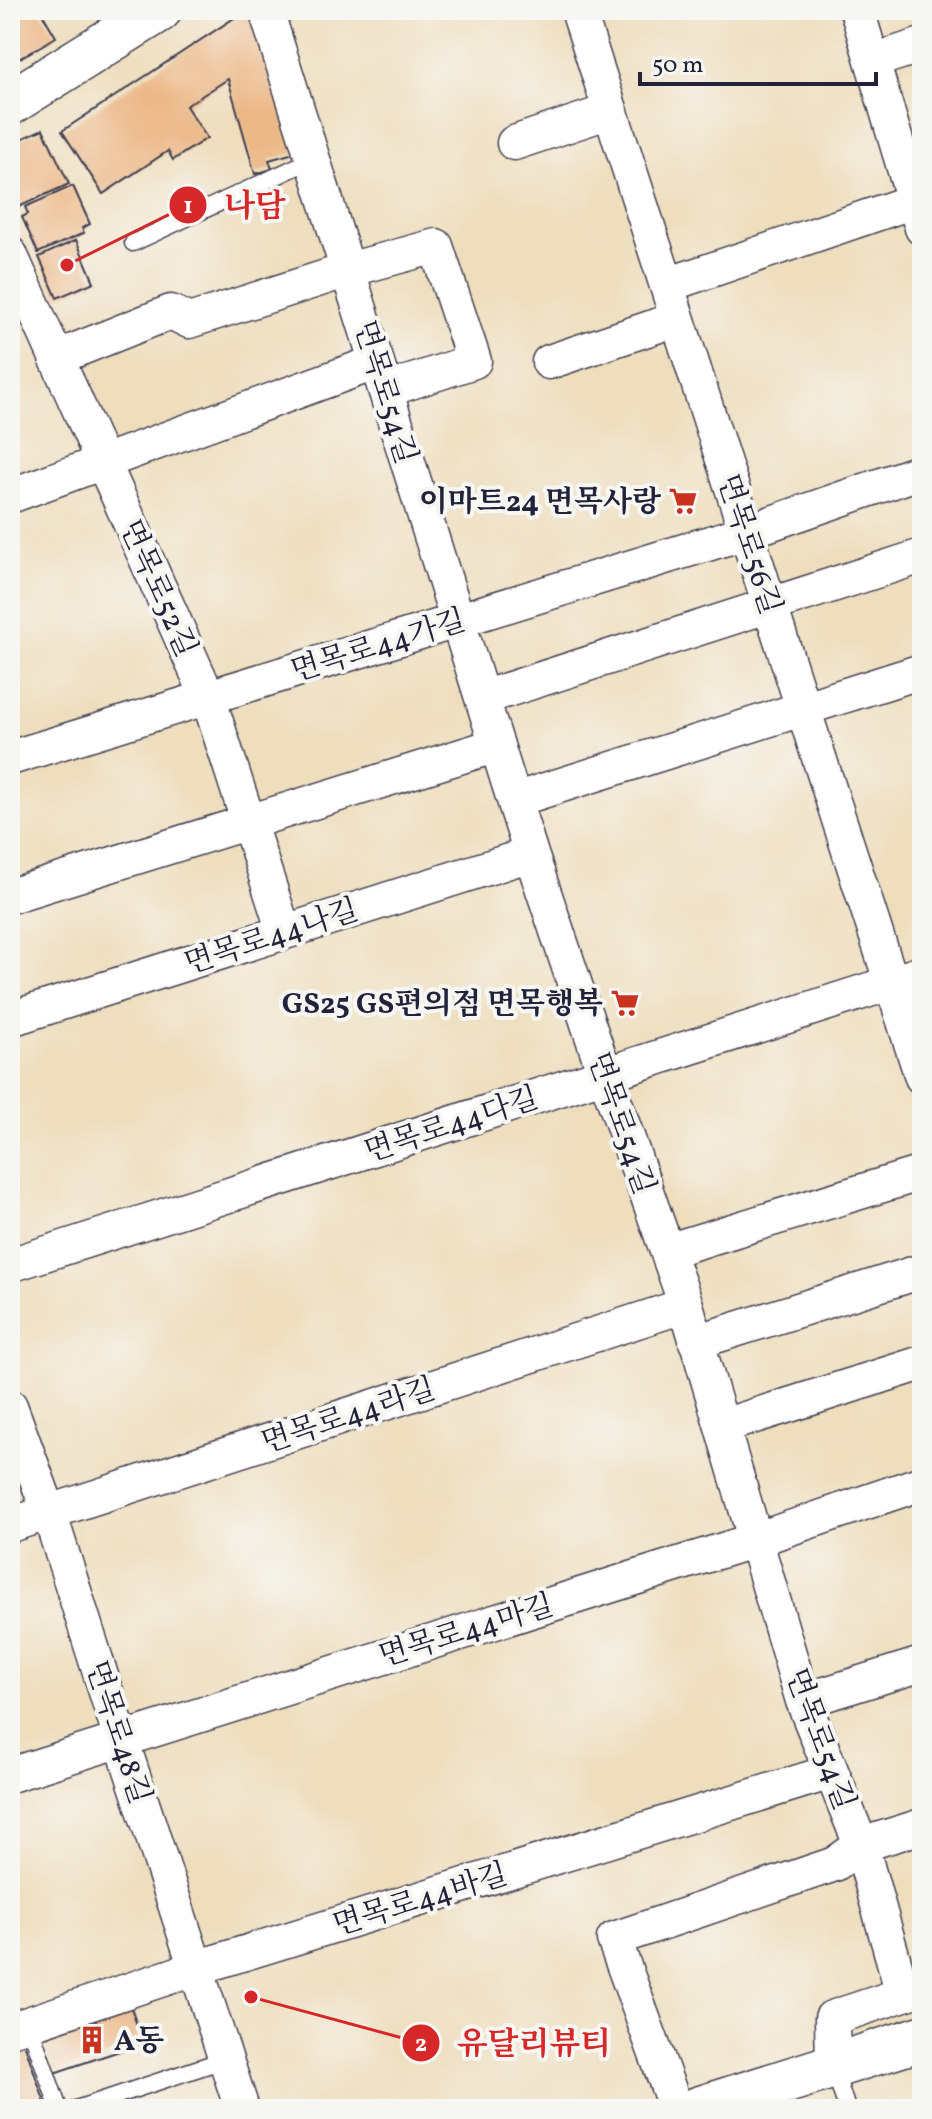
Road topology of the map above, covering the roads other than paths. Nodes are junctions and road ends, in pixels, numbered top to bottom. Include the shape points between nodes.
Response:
1 (159, 10) edge
2 (266, 10) edge
3 (857, 10) edge
4 (585, 12) edge
5 (922, 45) edge
6 (873, 61) junction
7 (10, 103) edge
8 (610, 111) junction
9 (514, 143) dead end
10 (313, 159) junction
11 (918, 215) edge
12 (133, 243) dead end
13 (10, 254) edge
14 (348, 270) junction
15 (667, 285) junction
16 (677, 319) junction
17 (56, 358) junction
18 (549, 362) dead end
19 (382, 376) junction
20 (103, 462) junction
21 (922, 471) edge
22 (10, 496) edge
23 (746, 532) junction
24 (922, 556) edge
25 (770, 605) junction
26 (458, 620) junction
27 (922, 671) edge
28 (208, 697) junction
29 (482, 698) junction
30 (803, 708) junction
31 (497, 745) junction
32 (10, 758) edge
33 (514, 800) junction
34 (248, 821) junction
35 (531, 854) junction
36 (10, 896) edge
37 (284, 932) junction
38 (907, 978) edge
39 (10, 1019) edge
40 (605, 1074) junction
41 (922, 1077) edge
42 (922, 1173) edge
43 (667, 1251) junction
44 (10, 1265) edge
45 (922, 1271) edge
46 (686, 1305) junction
47 (696, 1342) junction
48 (922, 1363) edge
49 (10, 1406) edge
50 (723, 1426) junction
51 (922, 1483) edge
52 (49, 1512) junction
53 (10, 1525) edge
54 (755, 1540) junction
55 (922, 1664) edge
56 (803, 1701) junction
57 (121, 1739) junction
58 (831, 1772) junction
59 (10, 1775) edge
60 (922, 1826) edge
61 (861, 1845) junction
62 (196, 1968) junction
63 (912, 1991) edge
64 (19, 2027) edge
65 (922, 2038) edge
66 (226, 2059) junction
67 (833, 2067) junction
68 (59, 2109) edge
69 (76, 2109) edge
70 (242, 2109) edge
71 (676, 2109) edge
72 (698, 2109) edge
73 (847, 2109) edge

1 - 7 main road
2 - 10 street, 면목로54길
3 - 6 street
4 - 8 street, 면목로56길
5 - 6 street
6 - 11 street
8 - 9 street
8 - 15 street, 면목로56길
10 - 12 lane
10 - 14 street, 면목로54길
11 - 15 street
13 - 17 street, 면목로52길
14 - 17 street via 189,321 171,312
14 - 19 street, 면목로54길
14 - 19 street via 436,246 474,361
15 - 16 street, 면목로56길
16 - 18 street
16 - 23 street, 면목로56길
17 - 20 street, 면목로52길
19 - 20 street
19 - 26 street, 면목로54길
20 - 22 street
20 - 28 street, 면목로52길
21 - 23 street, 면목로44가길
23 - 25 street, 면목로56길
23 - 26 street, 면목로44가길
24 - 25 street
25 - 29 street
25 - 30 street, 면목로56길
26 - 28 street, 면목로44가길
26 - 29 street, 면목로54길
27 - 30 street
28 - 32 street, 면목로44가길
28 - 34 street, 면목로52길
29 - 31 street, 면목로54길
30 - 33 street
30 - 38 street, 면목로56길
31 - 33 street, 면목로54길
31 - 34 street
33 - 35 street, 면목로54길
34 - 36 street
34 - 37 street, 면목로52길
35 - 37 street, 면목로44나길
35 - 40 street, 면목로54길
37 - 39 street, 면목로44나길
38 - 40 street, 면목로44다길
38 - 41 street, 면목로56길
40 - 43 street, 면목로54길
40 - 44 street, 면목로44다길
42 - 43 street
43 - 46 street, 면목로54길
45 - 47 street
46 - 47 street, 면목로54길
46 - 52 street, 면목로44라길
47 - 50 street, 면목로54길
48 - 50 street
49 - 52 street, 면목로48길
50 - 54 street, 면목로54길
51 - 54 street, 면목로44마길
52 - 53 street, 면목로44라길
52 - 57 street, 면목로48길
54 - 56 street, 면목로54길
54 - 57 street, 면목로44마길
55 - 56 street
56 - 58 street, 면목로54길
57 - 59 street, 면목로44마길
57 - 62 street, 면목로48길
58 - 61 street, 면목로54길
58 - 62 street, 면목로44바길
60 - 61 street
61 - 63 street, 면목로54길
61 - 71 street via 835,1864 614,1939
62 - 64 street, 면목로44바길
62 - 66 street, 면목로48길
63 - 67 street via 832,2018
64 - 68 lane
65 - 67 main road
66 - 69 lane
66 - 70 street, 면목로48길
67 - 72 main road
67 - 73 lane

